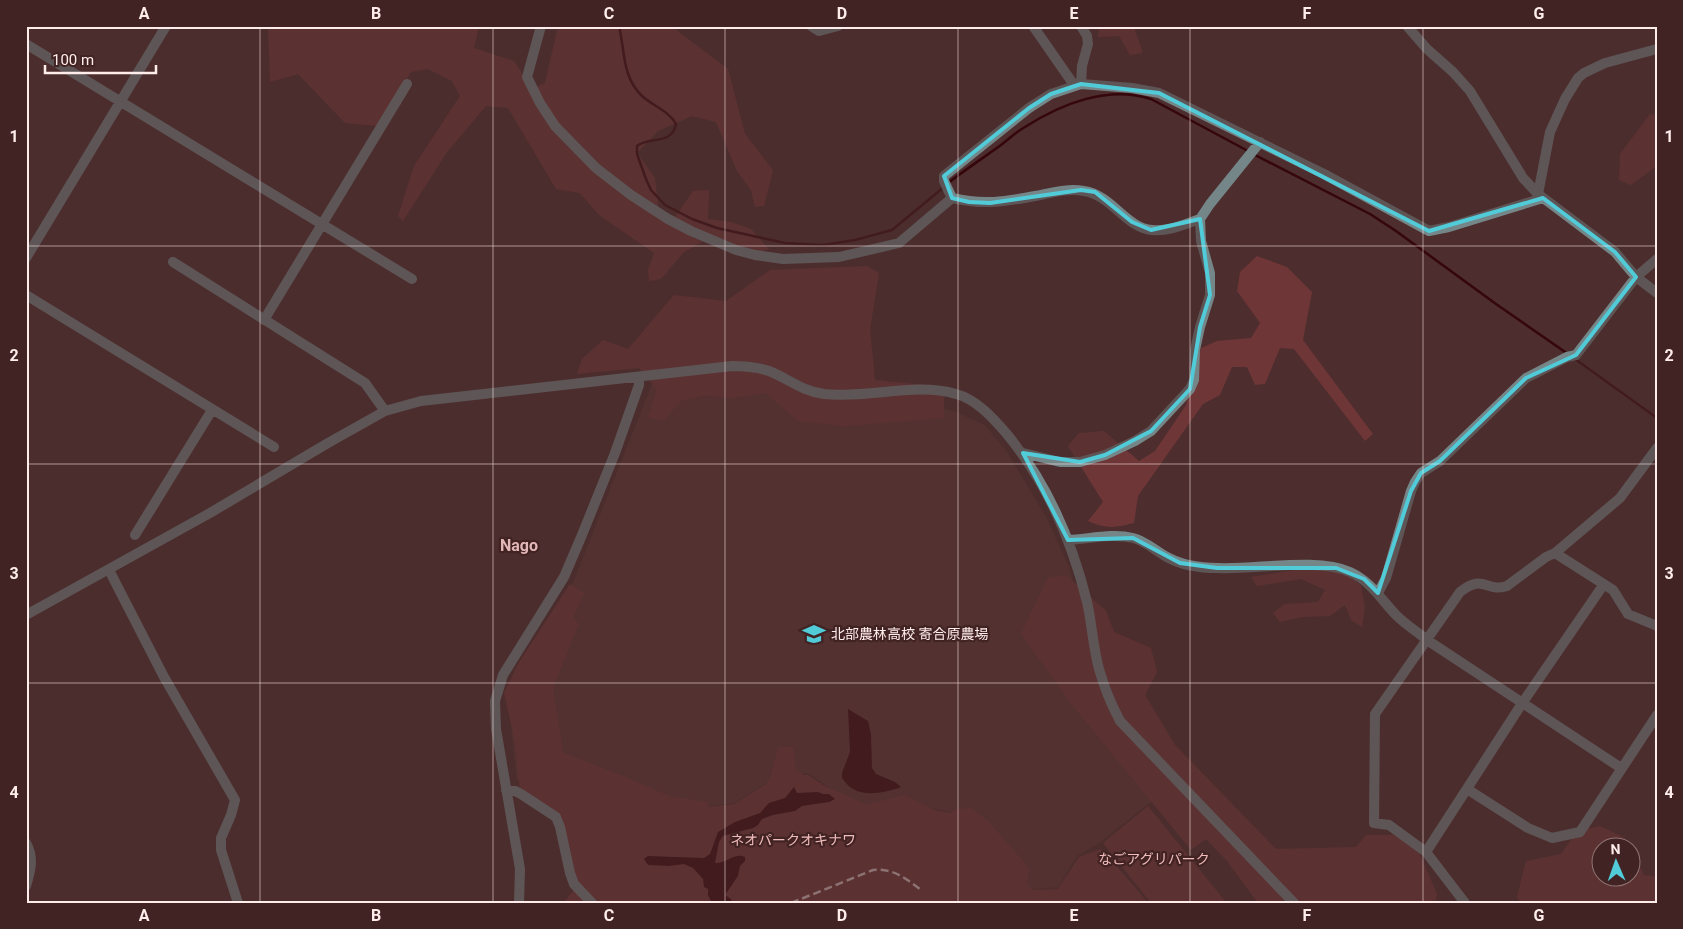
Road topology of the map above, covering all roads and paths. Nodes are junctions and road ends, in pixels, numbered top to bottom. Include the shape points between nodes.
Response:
1 (166, 26) edge
2 (541, 26) edge
3 (811, 26) edge
4 (838, 26) edge
5 (1034, 26) edge
6 (1081, 26) edge
7 (1407, 26) edge
8 (26, 44) edge
9 (1657, 49) edge
10 (408, 84) dead end
11 (1078, 85) junction
12 (120, 101) junction
13 (1260, 142) junction
14 (1541, 196) junction
15 (952, 198) junction
16 (1200, 219) junction
17 (323, 224) junction
18 (26, 258) edge
19 (1657, 259) edge
20 (173, 262) dead end
21 (1636, 277) junction
22 (412, 279) dead end
23 (1657, 292) edge
24 (26, 295) edge
25 (264, 320) junction
26 (639, 377) junction
27 (212, 410) junction
28 (385, 411) junction
29 (274, 447) dead end
30 (1657, 448) edge
31 (1023, 453) junction
32 (135, 536) dead end
33 (1068, 540) junction
34 (1555, 553) junction
35 (109, 570) junction
36 (1604, 584) junction
37 (1378, 593) junction
38 (31, 607) edge
39 (26, 615) edge
40 (1657, 626) edge
41 (1427, 640) junction
42 (1523, 702) junction
43 (1657, 715) edge
44 (1621, 768) junction
45 (1467, 789) junction
46 (506, 790) junction
47 (26, 842) edge
48 (1426, 852) junction
49 (26, 886) edge
50 (238, 903) edge
51 (519, 903) edge
52 (592, 903) edge
53 (1294, 903) edge
54 (1465, 903) edge

1 - 12 street
2 - 15 street via 528,77 540,104 555,126 596,168 631,195 700,235 755,255 783,259 839,258 898,244
3 - 4 street via 819,31
5 - 11 street
6 - 11 street via 1088,44
7 - 14 street via 1470,91 1523,178
8 - 12 street
9 - 14 street via 1605,63 1578,78 1550,132
10 - 17 street
11 - 13 street via 1159,93
11 - 15 street via 1052,94 1029,108 944,176
12 - 17 street
12 - 18 street
13 - 14 street via 1429,230 1449,227
13 - 16 street
14 - 21 street via 1615,252
15 - 16 street via 990,203 1081,190 1095,192 1132,222 1151,230 1169,229
16 - 31 street via 1201,241 1210,273 1210,295 1195,350 1194,380 1190,389 1151,431 1105,455 1080,462 1060,462
17 - 22 street
17 - 25 street
19 - 21 street
20 - 25 street
21 - 23 street
21 - 37 street via 1576,355 1526,378 1440,461 1422,473 1411,491 1386,578
24 - 27 street
25 - 28 street via 365,383
26 - 28 street via 421,401
26 - 31 street via 747,366 826,394 942,391 972,402 996,421
26 - 46 street via 616,453 564,576 511,660 498,689 495,714
27 - 29 street
27 - 32 street
28 - 35 street
30 - 34 street via 1620,498
31 - 33 street via 1040,480
33 - 37 street via 1113,536 1133,538 1180,563 1217,568 1336,568 1364,579
33 - 53 street via 1091,619 1098,667 1120,721
34 - 36 street
34 - 41 street via 1502,588 1479,583 1469,585 1460,592
35 - 38 street
35 - 50 street via 164,676 235,800 221,838 221,850
36 - 40 street via 1613,590 1628,614
36 - 42 street
37 - 41 street via 1398,617
38 - 39 street
41 - 42 street
41 - 48 street via 1375,714 1374,823 1389,825
42 - 44 street
42 - 45 street
43 - 44 street
44 - 45 street via 1580,832 1552,838 1528,828
45 - 48 street
46 - 51 street via 520,869
46 - 52 street via 522,794 556,816 574,884
47 - 49 street via 31,853
48 - 54 street

